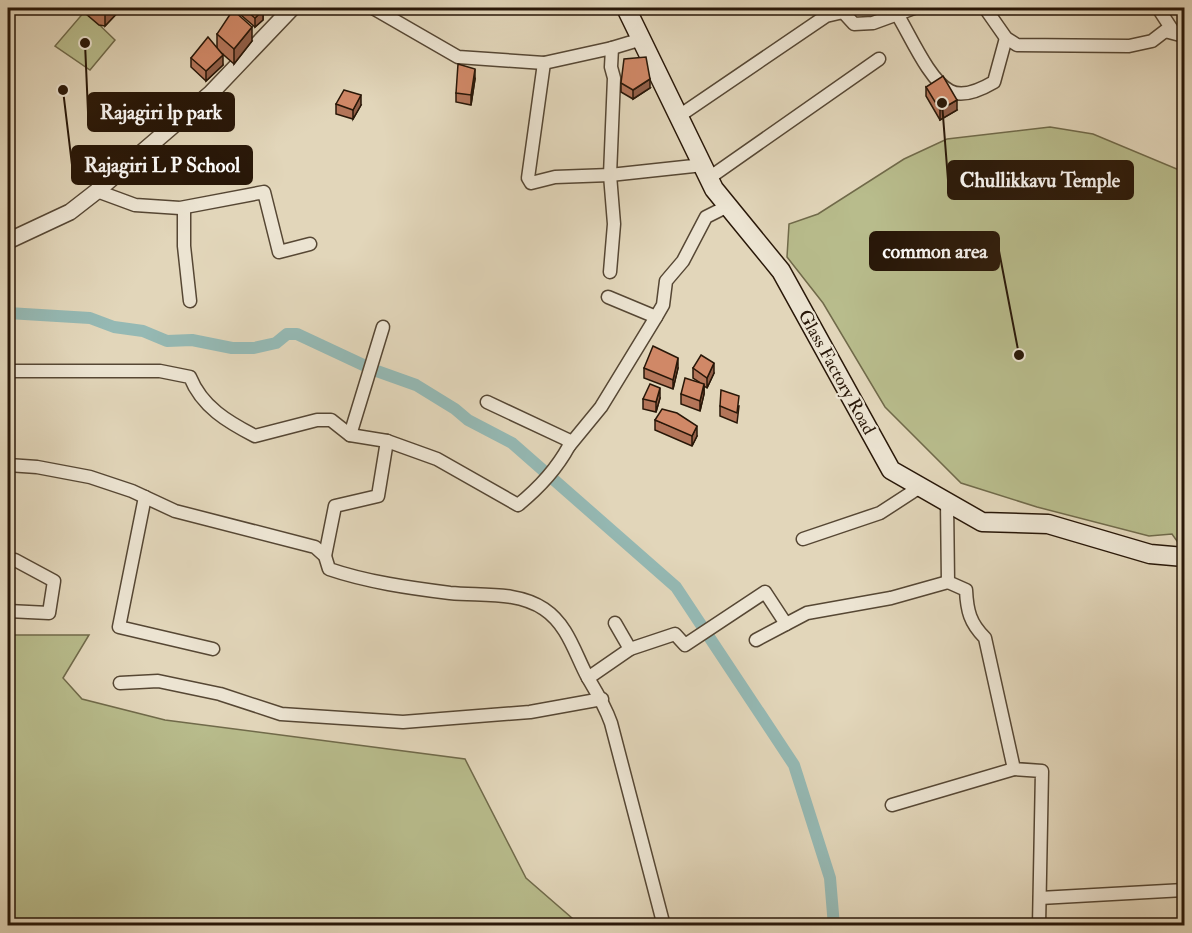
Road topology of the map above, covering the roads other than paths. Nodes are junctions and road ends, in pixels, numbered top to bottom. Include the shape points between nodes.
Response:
1 (292, 8) edge
2 (372, 8) edge
3 (914, 8) edge
4 (985, 8) edge
5 (1158, 8) edge
6 (632, 10) edge
7 (897, 14) junction
8 (1179, 33) edge
9 (1006, 38) junction
10 (642, 39) junction
11 (612, 48) junction
12 (879, 59) dead end
13 (544, 63) junction
14 (679, 116) junction
15 (706, 172) junction
16 (610, 175) junction
17 (97, 191) junction
18 (728, 206) junction
19 (184, 208) junction
20 (9, 236) edge
21 (310, 244) dead end
22 (610, 273) dead end
23 (608, 297) dead end
24 (190, 301) dead end
25 (656, 317) junction
26 (383, 327) dead end
27 (8, 371) edge
28 (487, 402) dead end
29 (350, 435) junction
30 (387, 441) junction
31 (569, 446) junction
32 (8, 465) edge
33 (920, 487) junction
34 (145, 497) junction
35 (947, 502) junction
36 (803, 539) dead end
37 (325, 556) junction
38 (1185, 557) edge
39 (15, 560) dead end
40 (948, 582) junction
41 (8, 611) edge
42 (615, 623) dead end
43 (786, 624) junction
44 (756, 640) dead end
45 (213, 649) dead end
46 (630, 649) junction
47 (588, 678) junction
48 (120, 683) dead end
49 (602, 699) junction
50 (1014, 769) junction
51 (892, 805) dead end
52 (1185, 890) edge
53 (1040, 898) junction
54 (664, 926) edge
55 (1039, 926) edge

1 - 17 street via 211,93
2 - 13 street via 452,55
3 - 7 street
4 - 9 street
5 - 8 street
6 - 10 main road, Glass Factory Road
7 - 9 street via 932,73 951,92 972,92 994,82
7 - 14 street via 873,23 854,24 843,12 826,16
8 - 9 street via 1165,31 1152,41 1129,46 1017,45
10 - 11 street
10 - 14 main road, Glass Factory Road
11 - 13 street
11 - 16 street
12 - 15 street
13 - 16 street via 528,178 531,183 555,177
14 - 15 main road, Glass Factory Road
15 - 16 street
15 - 18 main road, Glass Factory Road
16 - 22 street via 614,224
17 - 19 street via 135,205
17 - 20 street via 70,212
18 - 25 street via 706,217 683,261 666,281 663,305
18 - 33 main road, Glass Factory Road via 781,271 891,470
19 - 21 street via 264,192 279,252
19 - 24 street
23 - 25 street
25 - 31 street via 601,406
26 - 29 street
27 - 29 street via 160,370 190,377 196,391 221,418 255,436 317,420 332,420
28 - 31 street via 568,440
29 - 30 street
30 - 31 street via 437,459 518,505 550,475
30 - 37 street via 378,496 335,506
32 - 34 street via 90,477
33 - 35 main road, Glass Factory Road
33 - 36 street via 880,513
34 - 37 street via 196,517 315,547
34 - 45 street via 119,627
35 - 38 main road, Glass Factory Road via 982,522 1048,525 1150,554
35 - 40 street
37 - 47 street via 328,569 352,577 530,602 545,610 567,633
39 - 41 street via 54,581 49,613
40 - 43 street via 891,598 807,613
40 - 50 street via 966,590 968,613 985,638
42 - 46 street
43 - 44 street
43 - 46 street via 765,592 685,645 675,634
46 - 47 street
47 - 49 street
48 - 49 street via 158,681 220,694 281,714 404,722 530,712
49 - 54 street
50 - 51 street
50 - 53 street via 1042,771
52 - 53 street
53 - 55 street

